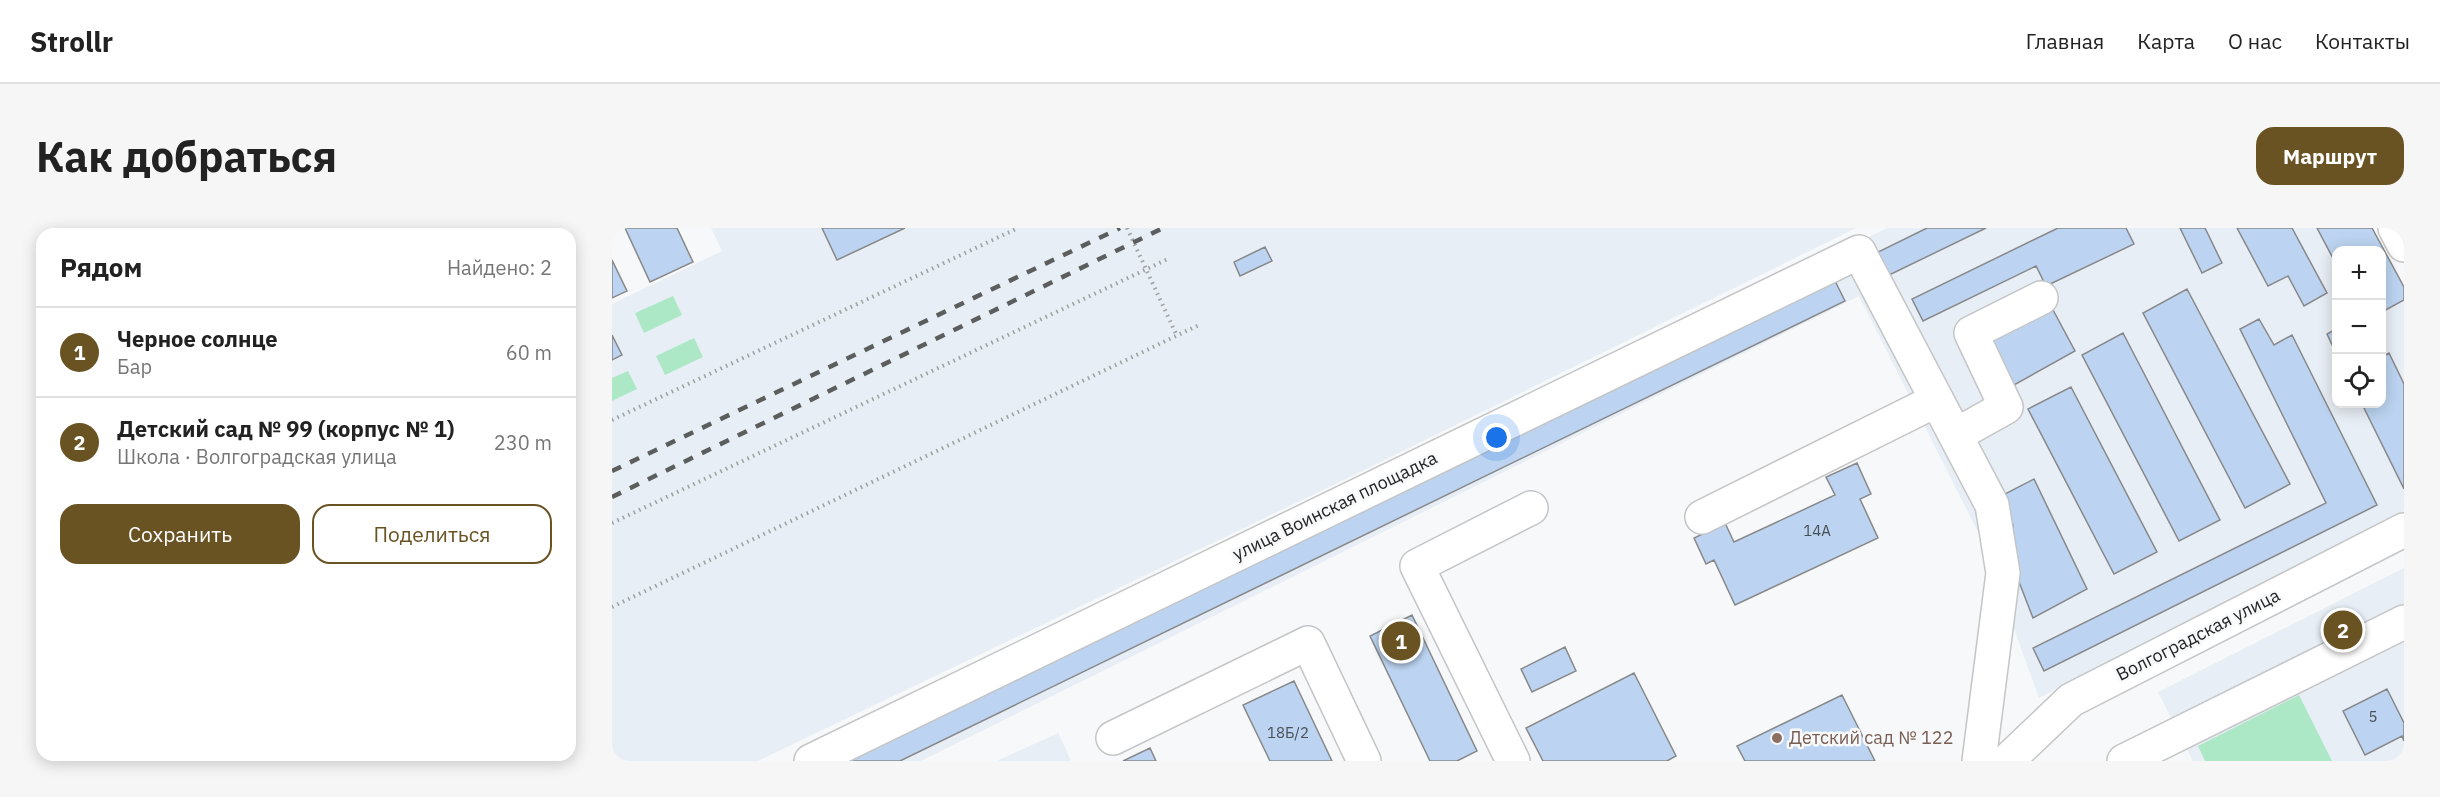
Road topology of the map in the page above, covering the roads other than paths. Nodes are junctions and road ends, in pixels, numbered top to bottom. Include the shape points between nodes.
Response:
1 (2041, 298) dead end
2 (1937, 400) junction
3 (1956, 435) junction
4 (1531, 508) dead end
5 (1702, 517) dead end
6 (2404, 530) edge
7 (2404, 622) edge
8 (1113, 738) dead end
9 (2012, 760) edge
10 (811, 761) edge
11 (1365, 761) edge
12 (1513, 761) edge
13 (1979, 761) edge
14 (2124, 761) edge

1 - 3 street via 1971,333 2006,408
2 - 3 street
2 - 5 street
2 - 10 street, улица Воинская площадка via 1859,252
3 - 13 street via 1992,505 2003,573
4 - 12 street via 1417,566
6 - 9 street, Волгоградская улица via 2071,700
7 - 14 street
8 - 11 street via 1308,643

